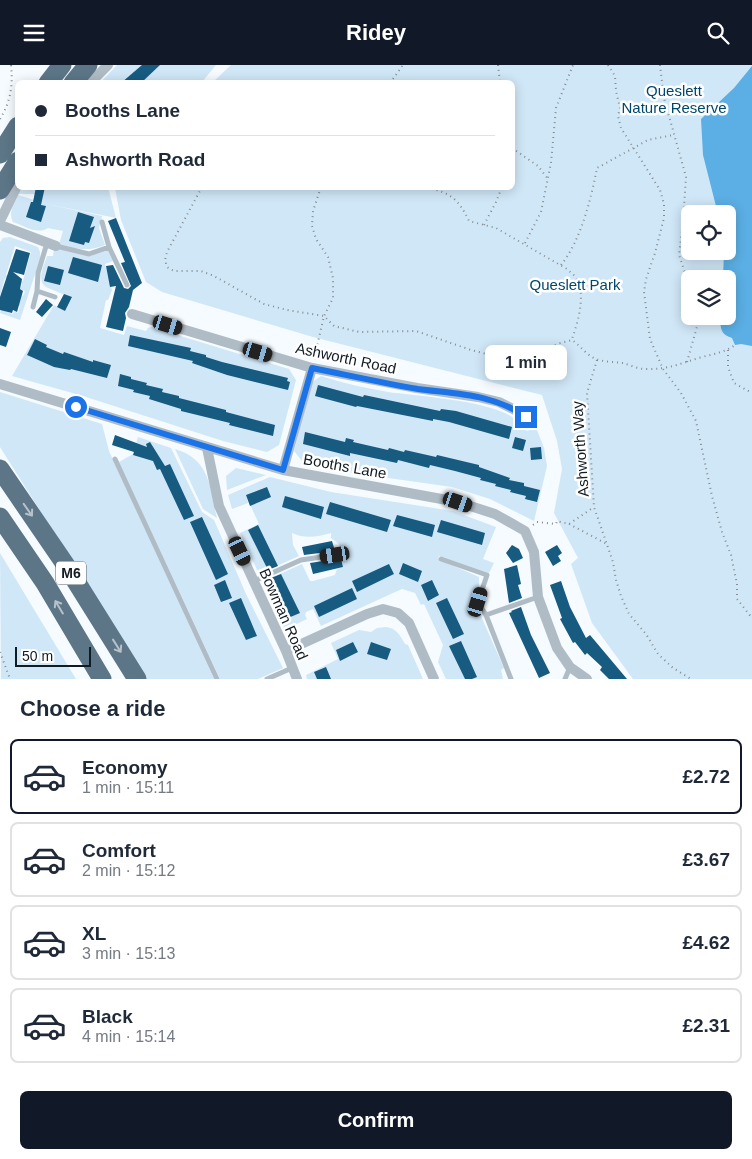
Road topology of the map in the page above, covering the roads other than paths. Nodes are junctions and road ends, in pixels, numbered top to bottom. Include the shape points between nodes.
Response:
1 (62, 65) edge
2 (88, 65) edge
3 (108, 65) edge
4 (50, 80) edge
5 (76, 80) edge
6 (93, 80) edge
7 (15, 133) edge
8 (6, 153) edge
9 (0, 190) edge
10 (15, 190) edge
11 (102, 222) dead end
12 (0, 223) edge
13 (52, 244) junction
14 (109, 247) junction
15 (127, 285) dead end
16 (37, 291) junction
17 (55, 297) dead end
18 (32, 307) dead end
19 (132, 314) dead end
20 (312, 368) junction
21 (0, 384) edge
22 (526, 417) dead end
23 (207, 448) junction
24 (115, 459) dead end
25 (0, 469) edge
26 (283, 470) junction
27 (0, 517) edge
28 (335, 555) dead end
29 (441, 559) dead end
30 (254, 581) junction
31 (538, 597) junction
32 (486, 615) junction
33 (286, 651) junction
34 (570, 667) junction
35 (292, 668) junction
36 (102, 679) edge
37 (138, 679) edge
38 (217, 679) edge
39 (267, 679) edge
40 (297, 679) edge
41 (434, 679) edge
42 (511, 679) edge
43 (565, 679) edge
44 (587, 679) edge

1 - 4 highway
2 - 5 highway
3 - 6 street
7 - 8 highway
8 - 9 highway
10 - 12 street
11 - 14 lane
12 - 13 street
13 - 14 lane via 89,254
13 - 16 lane via 38,273
14 - 15 lane
16 - 17 lane
16 - 18 lane
19 - 20 street, Ashworth Road
20 - 22 street, Ashworth Road via 478,397 499,402
20 - 26 street
21 - 23 street, Booths Lane
23 - 26 street, Booths Lane
23 - 30 street, Bowman Road via 219,506
24 - 38 lane
25 -> 37 highway, M6
26 - 31 street, Booths Lane via 458,502 495,514 525,531 534,551
36 -> 27 highway, M6 via 45,583
28 - 30 lane via 301,560
29 - 32 lane via 486,575 478,602
30 - 33 street, Bowman Road
31 - 32 lane
31 - 34 street via 557,648
32 - 42 lane
33 - 35 street, Bowman Road
33 - 41 street via 383,609 398,613 410,623
34 - 43 lane
34 - 44 street
35 - 39 lane
35 - 40 street, Bowman Road

